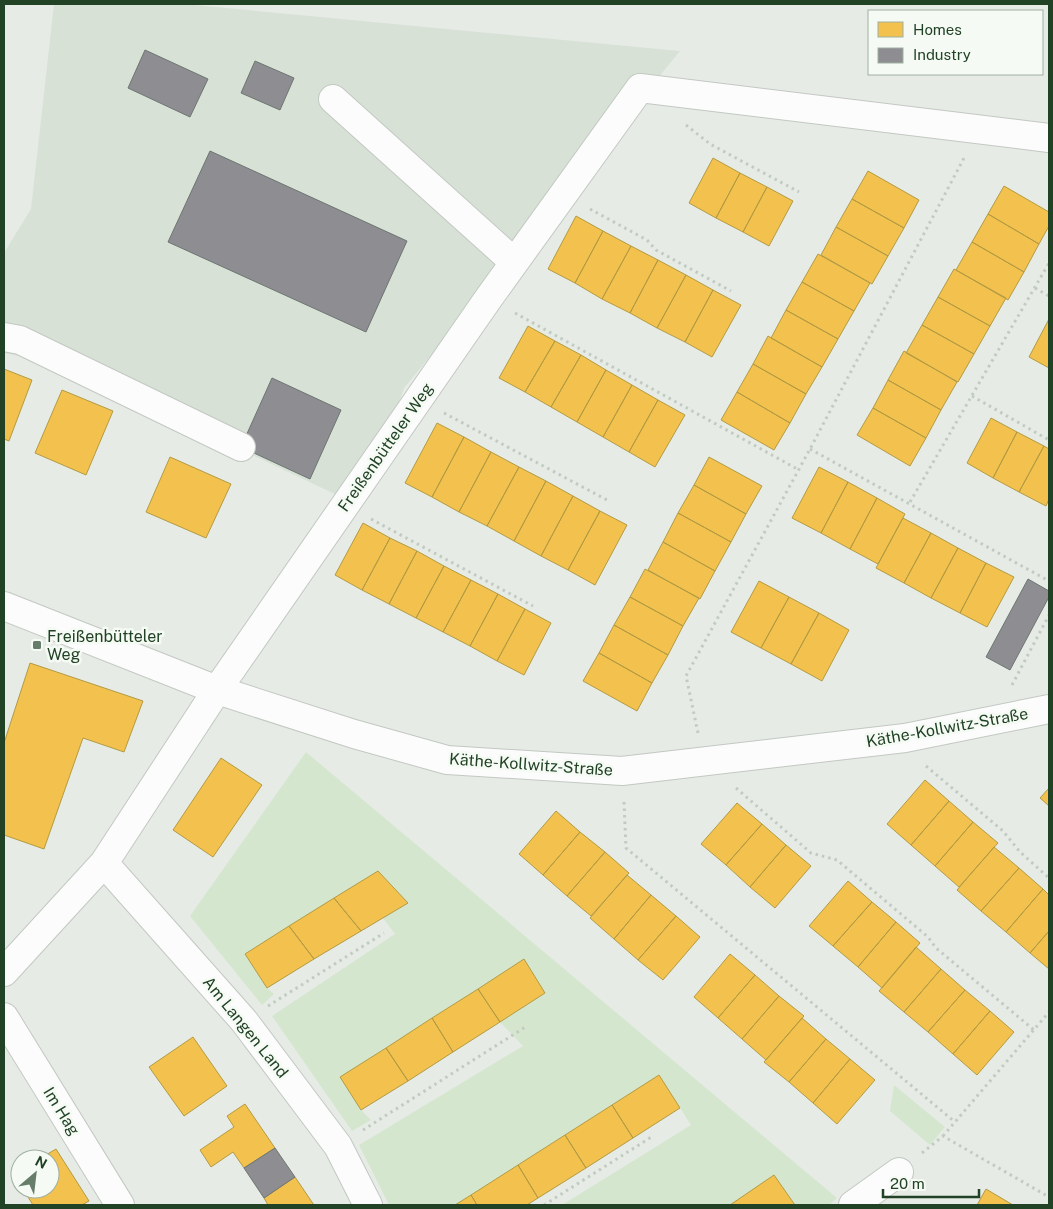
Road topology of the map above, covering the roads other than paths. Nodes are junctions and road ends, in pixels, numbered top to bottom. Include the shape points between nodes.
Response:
1 (333, 99) dead end
2 (1049, 138) edge
3 (514, 262) junction
4 (4, 337) edge
5 (241, 448) dead end
6 (4, 606) edge
7 (217, 690) junction
8 (1049, 709) edge
9 (104, 863) junction
10 (4, 972) edge
11 (4, 1017) edge
12 (899, 1172) road end
13 (120, 1205) edge
14 (368, 1205) edge
15 (853, 1205) edge

1 - 3 street
2 - 3 street, Freißenbütteler Weg via 640,88
3 - 7 street, Freißenbütteler Weg
4 - 5 street via 20,340
6 - 7 street, Käthe-Kollwitz-Straße
7 - 8 street, Käthe-Kollwitz-Straße via 447,760 622,771 904,738
7 - 9 street, Freißenbütteler Weg
9 - 10 street, Freißenbütteler Weg
9 - 14 street, Am Langen Land via 244,1021 338,1146
11 - 13 street, Im Hag
12 - 15 street

